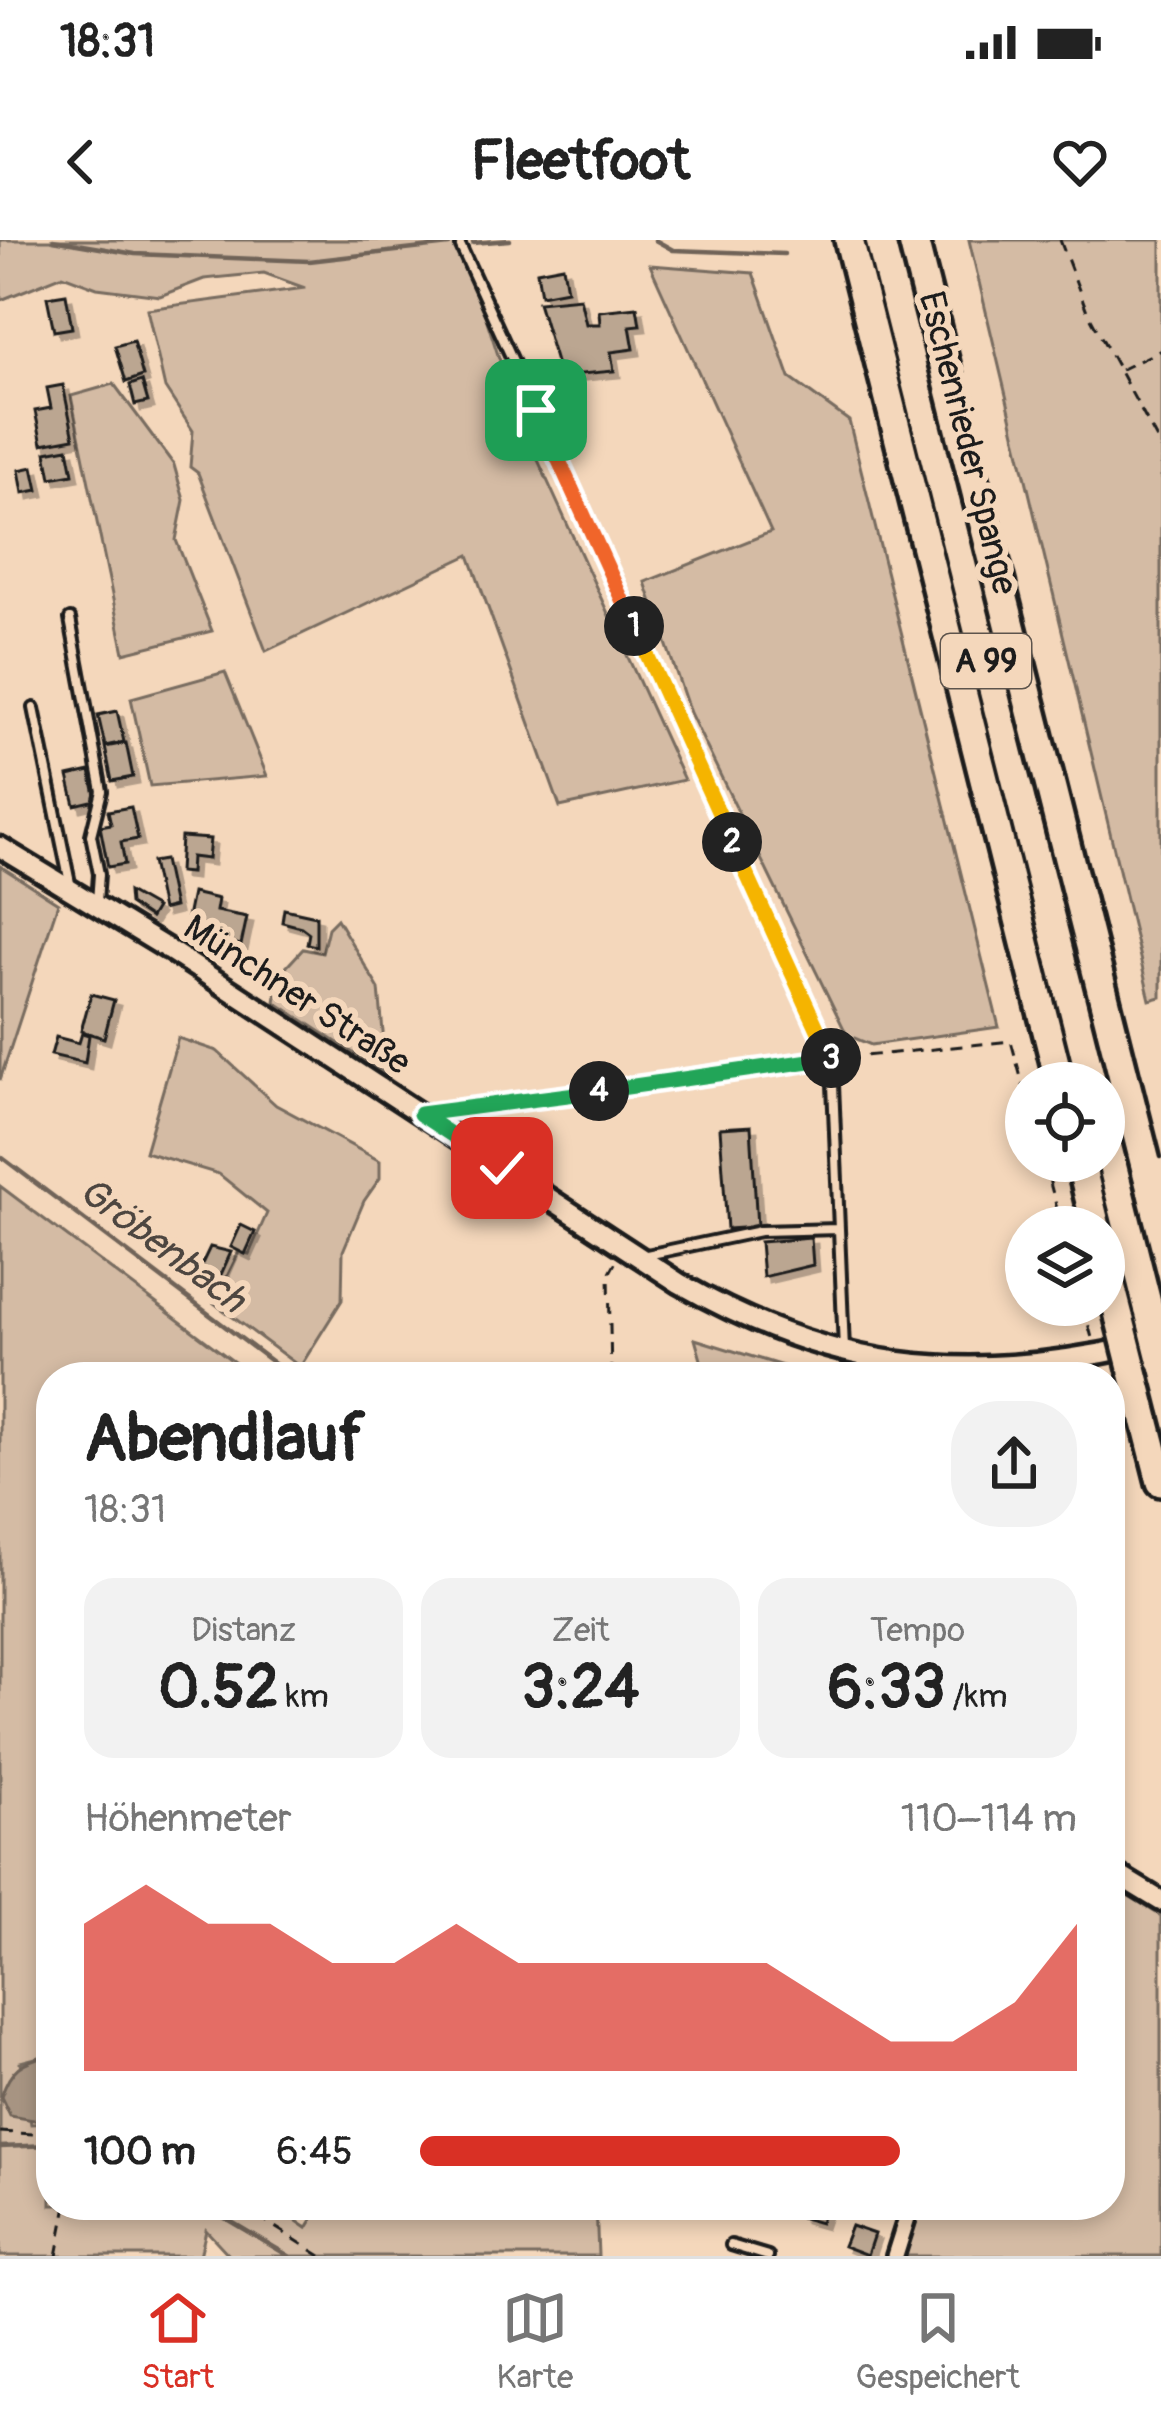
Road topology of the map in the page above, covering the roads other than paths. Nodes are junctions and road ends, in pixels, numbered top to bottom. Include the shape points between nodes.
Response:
1 (849, 240) edge
2 (880, 240) edge
3 (461, 248) dead end
4 (70, 619) dead end
5 (34, 708) dead end
6 (0, 847) edge
7 (71, 888) junction
8 (97, 904) junction
9 (832, 1060) junction
10 (1055, 1062) edge
11 (1087, 1062) edge
12 (420, 1114) junction
13 (1117, 1182) edge
14 (839, 1229) junction
15 (632, 1251) junction
16 (1122, 1326) edge
17 (1161, 1341) edge
18 (844, 1351) junction
19 (1161, 1359) edge
20 (883, 1362) edge
21 (1053, 1362) edge
22 (1161, 1482) edge
23 (1125, 1879) edge
24 (1161, 1901) edge
25 (906, 2220) edge
26 (731, 2245) dead end
27 (768, 2256) edge
28 (895, 2256) edge

1 - 10 highway, Eschenrieder Spange / A 99
2 - 11 highway, Eschenrieder Spange / A 99
3 - 9 lane
4 - 8 lane via 102,791 91,835
5 - 7 lane
6 - 7 street, Münchner Straße
7 - 8 street, Münchner Straße
8 - 12 street, Münchner Straße
9 - 12 lane
9 - 14 lane
12 - 15 street, Münchner Straße
13 - 19 highway, bridge
14 - 15 lane
14 - 18 lane
15 - 18 street, Münchner Straße via 751,1321
16 - 22 highway, bridge
17 - 21 street, Münchner Straße
18 - 20 street, Münchner Straße
23 - 24 street
25 - 28 street
26 - 27 lane

